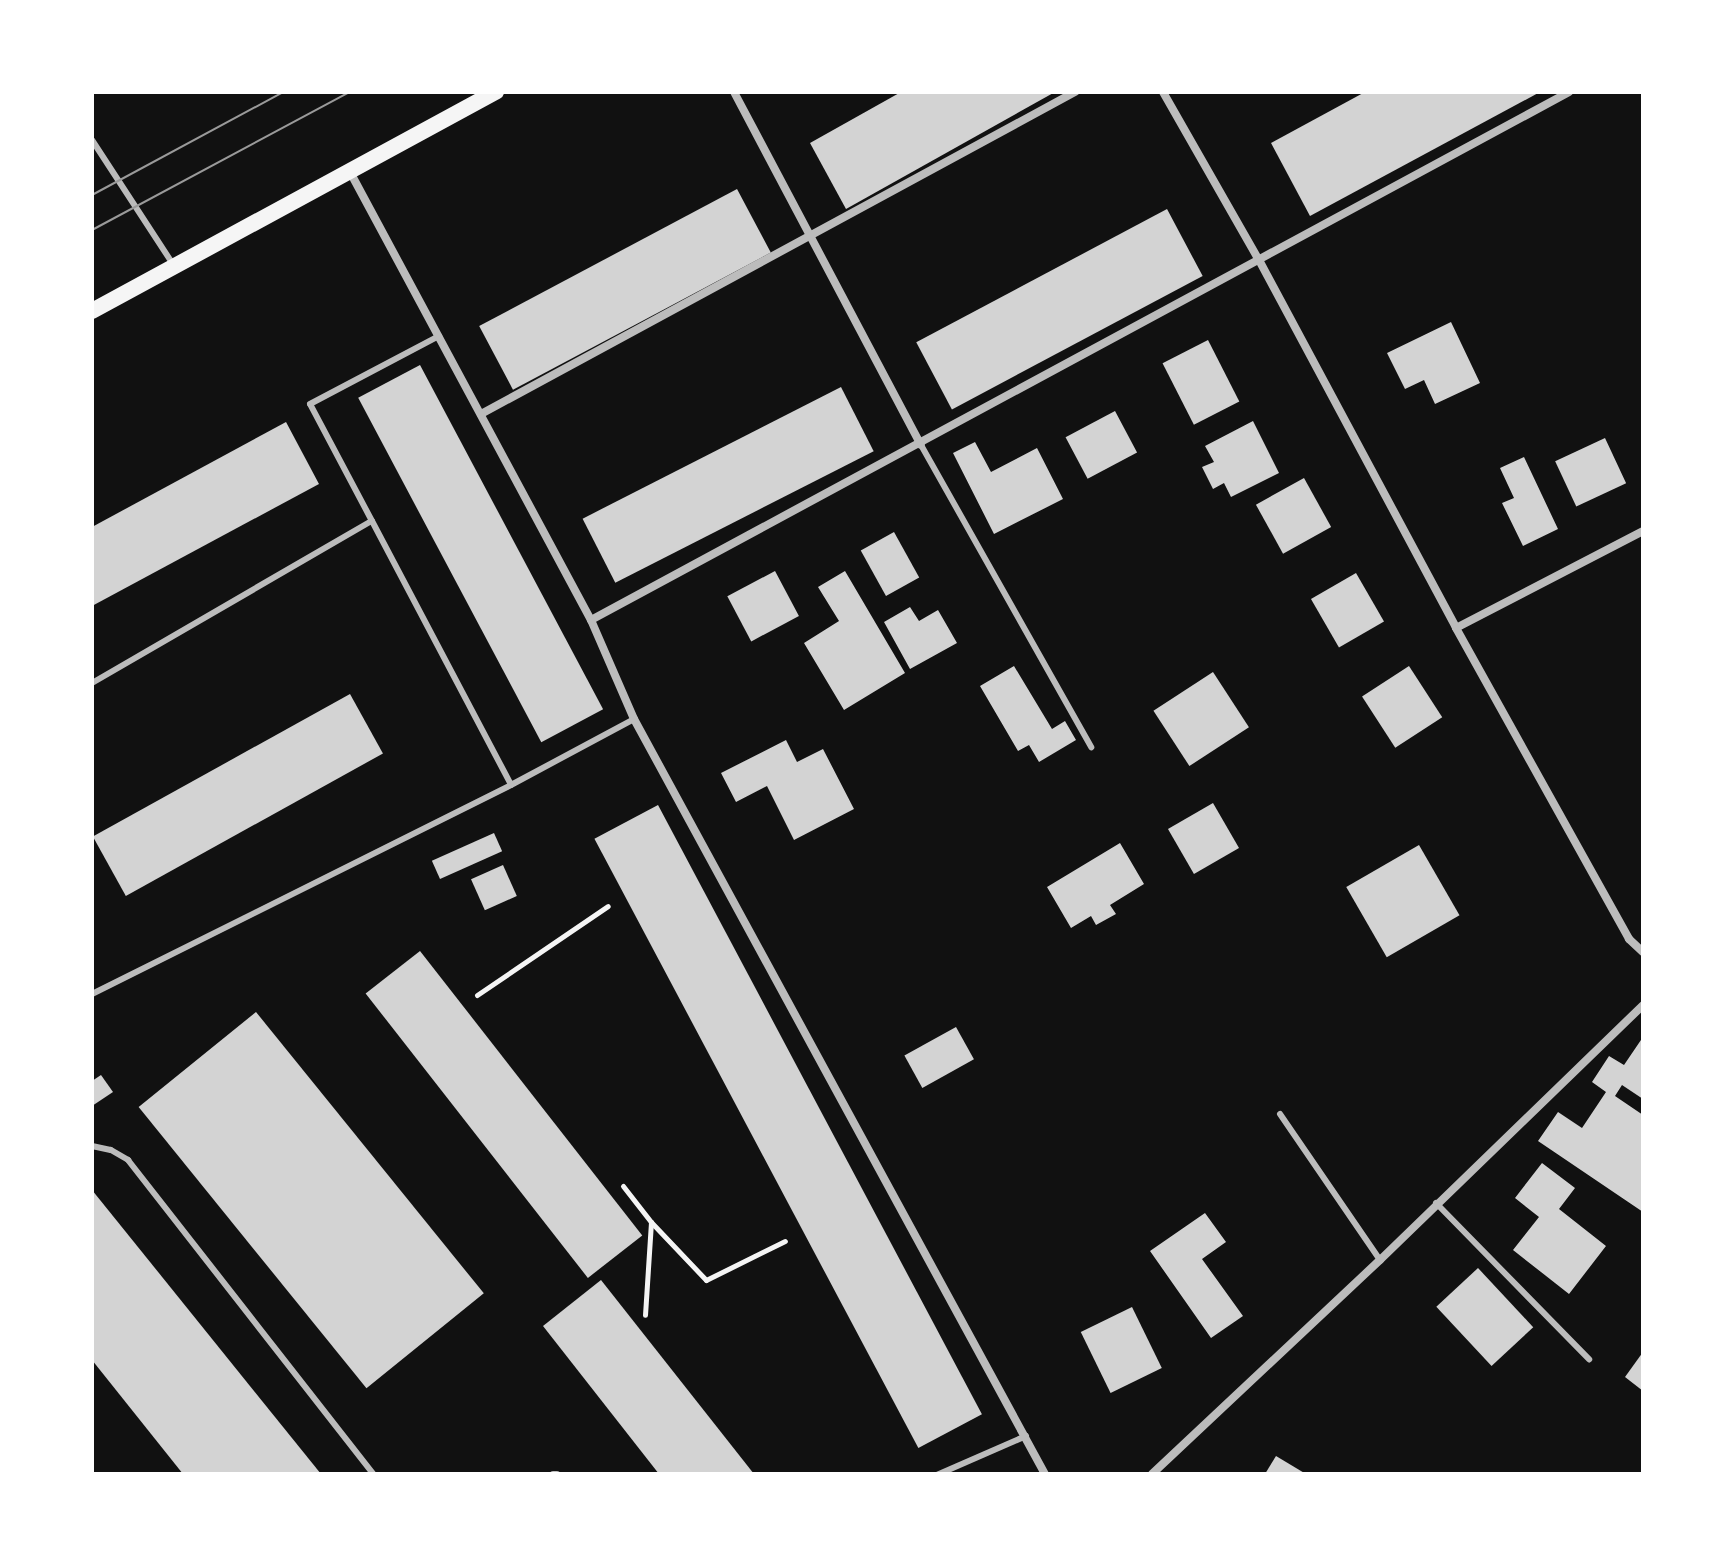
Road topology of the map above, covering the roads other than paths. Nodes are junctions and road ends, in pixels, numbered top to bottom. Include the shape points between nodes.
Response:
1 (496, 92) edge
2 (734, 92) edge
3 (1075, 92) edge
4 (1163, 92) edge
5 (1569, 92) edge
6 (92, 140) edge
7 (349, 170) junction
8 (811, 237) junction
9 (1259, 260) junction
10 (174, 266) junction
11 (92, 311) edge
12 (439, 336) junction
13 (481, 414) junction
14 (921, 445) junction
15 (372, 521) junction
16 (1643, 531) edge
17 (591, 620) junction
18 (1456, 628) junction
19 (92, 683) edge
20 (634, 719) junction
21 (1091, 747) dead end
22 (511, 785) junction
23 (1643, 952) edge
24 (92, 994) edge
25 (1643, 1005) edge
26 (1280, 1114) dead end
27 (92, 1146) edge
28 (1436, 1203) junction
29 (1380, 1260) junction
30 (1589, 1359) dead end
31 (1026, 1436) junction
32 (373, 1474) edge
33 (939, 1474) edge
34 (1045, 1474) edge
35 (1152, 1474) edge

1 - 7 main road
2 - 8 street
3 - 8 street
4 - 9 street
5 - 9 street
6 - 10 lane
7 - 10 main road
7 - 12 street
8 - 13 street
8 - 14 street
9 - 14 street
9 - 18 street
10 - 11 main road
12 - 13 street
12 - 15 lane via 310,404
13 - 17 street
14 - 17 street
14 - 21 lane
15 - 19 lane
15 - 22 lane
16 - 18 street
17 - 20 street
18 - 23 street via 1629,939
20 - 22 lane
20 - 31 street
22 - 24 lane
25 - 28 street
26 - 29 lane
27 - 32 lane via 128,1160
28 - 29 street
28 - 30 lane
29 - 35 street
31 - 33 lane
31 - 34 street

